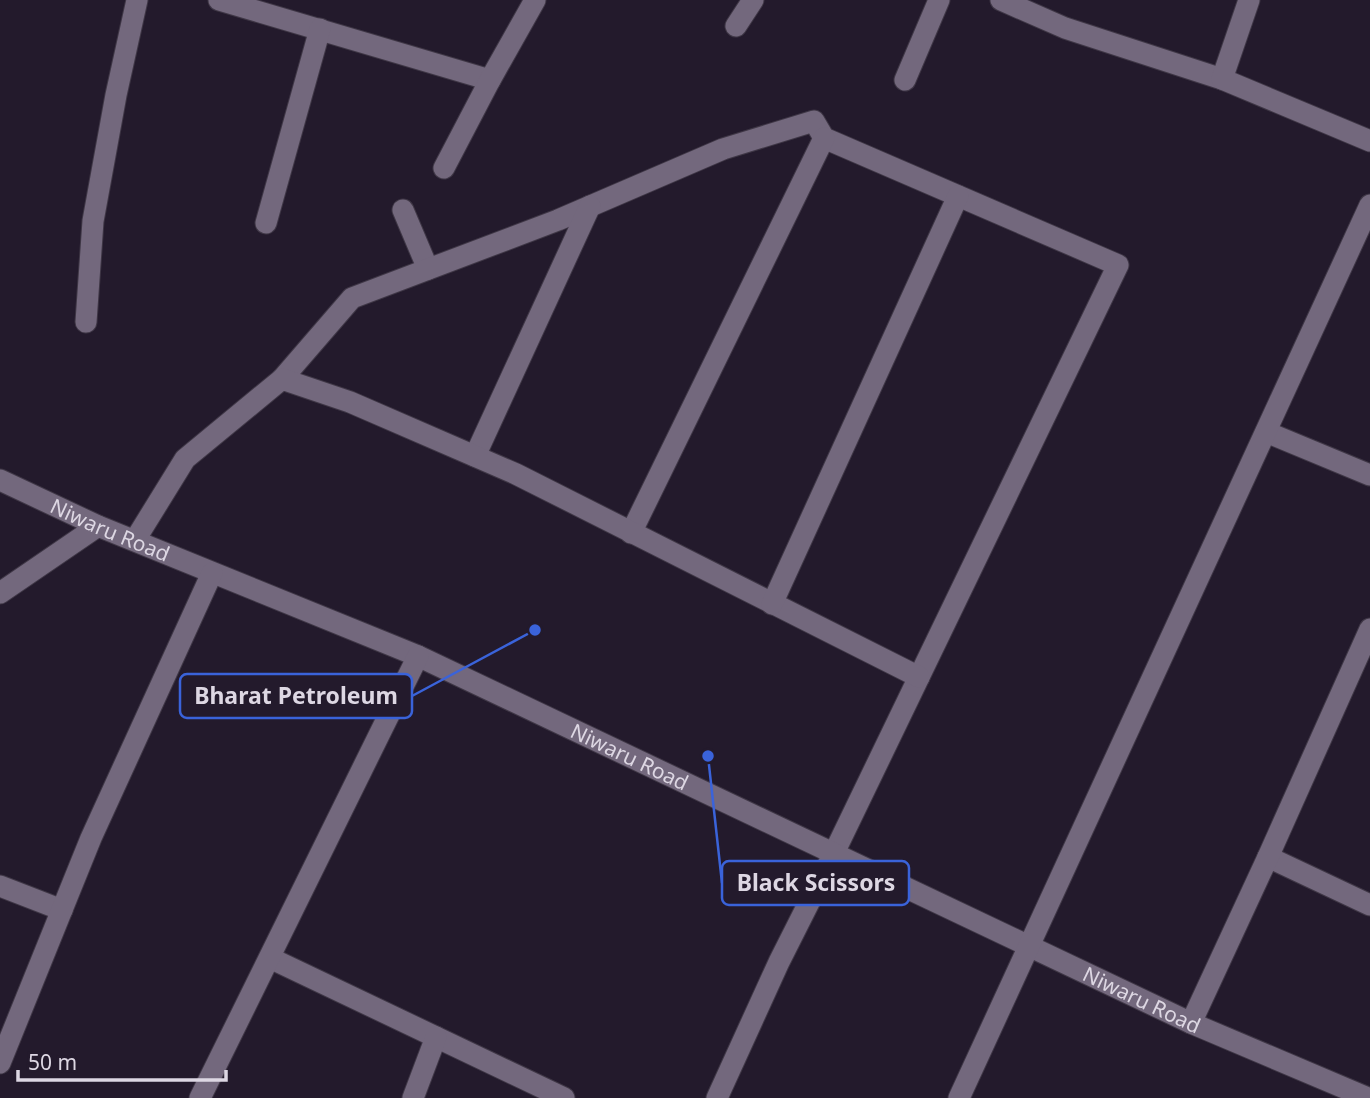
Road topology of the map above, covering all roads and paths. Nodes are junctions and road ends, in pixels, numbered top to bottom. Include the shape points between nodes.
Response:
1 (137, 0) edge
2 (219, 0) edge
3 (535, 0) edge
4 (753, 0) edge
5 (939, 0) edge
6 (1001, 0) edge
7 (1250, 0) edge
8 (736, 26) dead end
9 (320, 29) junction
10 (490, 79) junction
11 (905, 79) dead end
12 (1222, 79) junction
13 (824, 138) junction
14 (1370, 141) edge
15 (444, 168) dead end
16 (958, 196) junction
17 (1370, 205) edge
18 (590, 206) junction
19 (404, 210) dead end
20 (266, 223) dead end
21 (428, 269) junction
22 (86, 322) dead end
23 (282, 379) junction
24 (1266, 432) junction
25 (475, 456) junction
26 (1370, 475) edge
27 (0, 480) edge
28 (98, 526) junction
29 (631, 533) junction
30 (135, 540) junction
31 (212, 573) junction
32 (0, 593) edge
33 (772, 604) junction
34 (1370, 629) edge
35 (418, 656) junction
36 (919, 677) junction
37 (834, 853) junction
38 (1268, 858) junction
39 (0, 886) edge
40 (1370, 905) edge
41 (62, 910) junction
42 (1029, 945) junction
43 (270, 958) junction
44 (1191, 1023) junction
45 (436, 1037) junction
46 (0, 1063) edge
47 (200, 1098) edge
48 (413, 1098) edge
49 (564, 1098) edge
50 (717, 1098) edge
51 (959, 1098) edge
52 (1368, 1098) edge

1 - 22 street via 93,221
2 - 9 street
3 - 10 street
4 - 8 street
5 - 11 street
6 - 12 street via 1065,28
7 - 12 street
9 - 10 street
9 - 20 street
10 - 15 street
12 - 14 street
13 - 16 street
13 - 18 street via 814,121 723,149
13 - 29 street
16 - 33 street
16 - 36 street via 1118,265
17 - 24 street
18 - 21 street
18 - 25 street
19 - 21 street
21 - 23 street via 352,298
23 - 25 street via 350,402
23 - 30 street via 186,459
24 - 26 street
24 - 42 street
25 - 29 street
27 - 28 street, Niwaru Road
28 - 30 street, Niwaru Road
28 - 32 street
29 - 33 street
30 - 31 street, Niwaru Road
31 - 35 street, Niwaru Road
31 - 41 street
33 - 36 street
34 - 38 street
35 - 37 street, Niwaru Road
35 - 43 street
36 - 37 street
37 - 42 street, Niwaru Road
37 - 50 street
38 - 40 street
38 - 44 street
39 - 41 street
41 - 46 street
42 - 44 street, Niwaru Road
42 - 51 street
43 - 45 street
43 - 47 street
44 - 52 street, Niwaru Road
45 - 48 street
45 - 49 street

